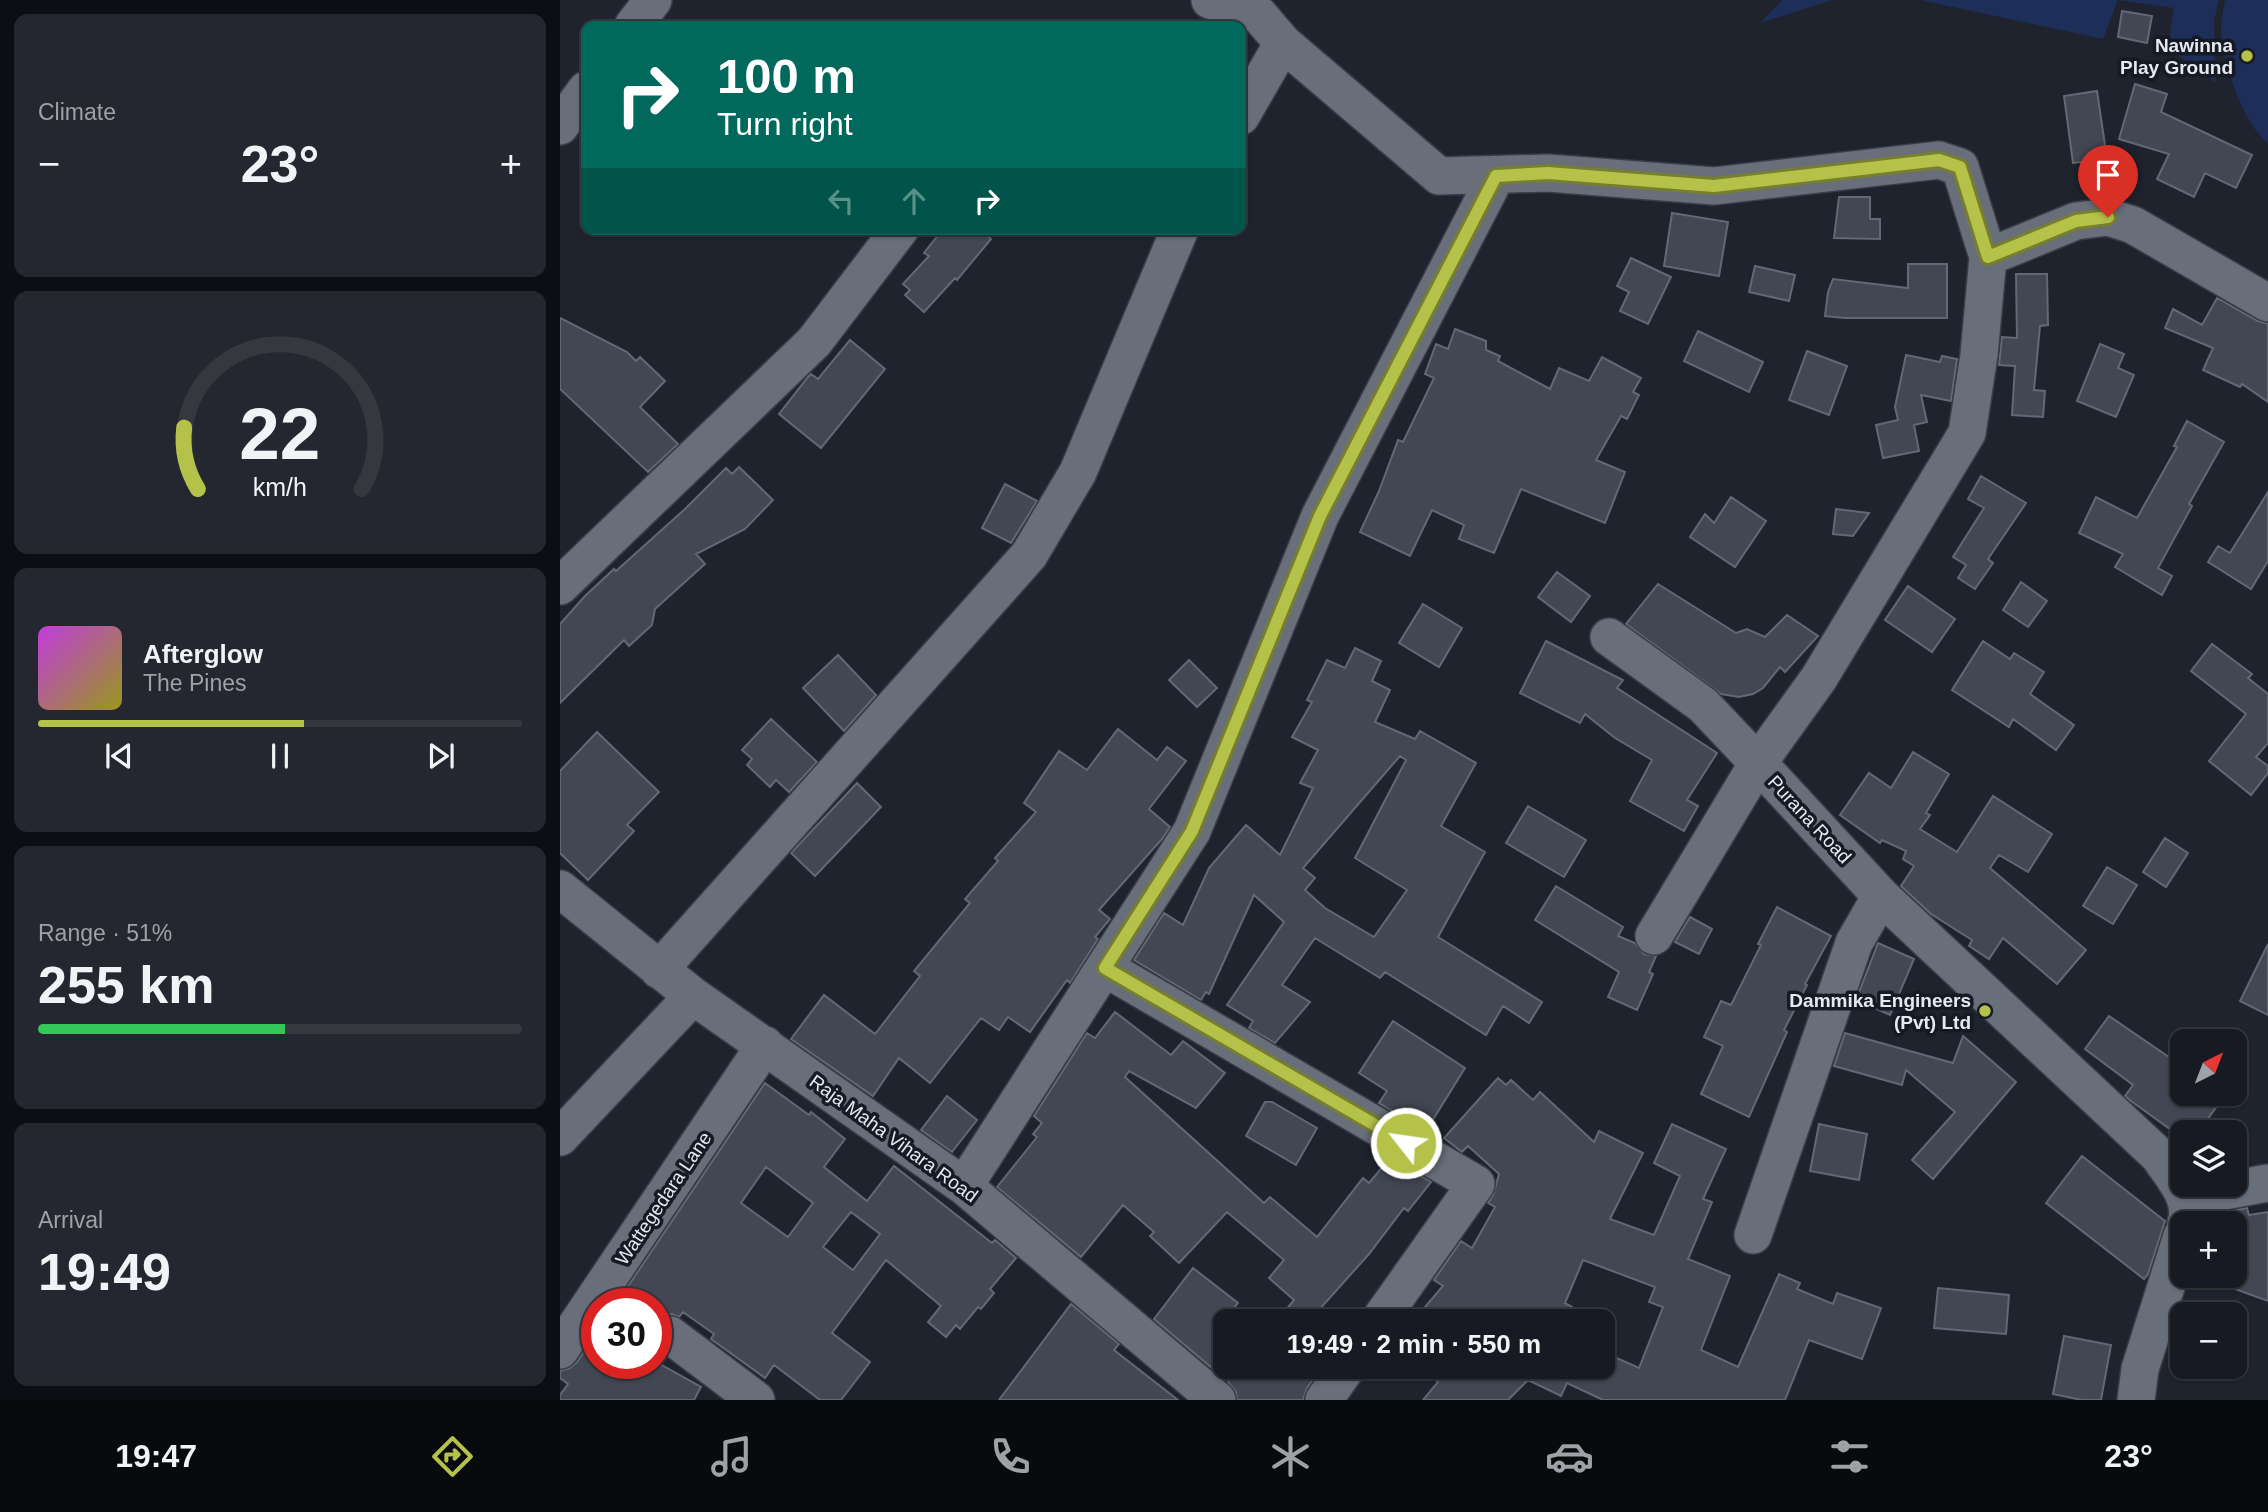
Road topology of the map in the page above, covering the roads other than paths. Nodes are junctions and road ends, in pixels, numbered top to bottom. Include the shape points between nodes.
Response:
1 (653, 0) edge
2 (1210, 0) edge
3 (638, 21) edge
4 (1283, 43) junction
5 (581, 97) edge
6 (1246, 107) edge
7 (560, 126) edge
8 (1496, 176) junction
9 (895, 235) edge
10 (1177, 235) edge
11 (1988, 257) junction
12 (2268, 303) edge
13 (560, 586) edge
14 (1609, 637) dead end
15 (1758, 763) junction
16 (560, 889) edge
17 (1881, 896) junction
18 (1654, 936) dead end
19 (1105, 968) junction
20 (659, 971) junction
21 (693, 996) junction
22 (765, 1045) junction
23 (560, 1137) edge
24 (2268, 1183) edge
25 (964, 1186) junction
26 (2187, 1210) edge
27 (1753, 1234) dead end
28 (2170, 1274) edge
29 (1387, 1309) edge
30 (672, 1337) edge
31 (560, 1350) edge
32 (1339, 1379) edge
33 (756, 1400) edge
34 (1217, 1400) edge
35 (1324, 1400) edge
36 (2136, 1400) edge

1 - 3 street
2 - 4 street via 1259,15
4 - 6 street
4 - 8 street via 1439,176
5 - 7 street
8 - 11 street via 1548,173 1714,186 1939,160 1960,167
8 - 19 street via 1320,516 1192,831
9 - 13 street via 814,342
10 - 20 street via 1078,472 1029,555
11 - 12 street via 2076,221 2108,217 2133,225
11 - 15 street, Purana Road via 1967,433 1819,678
14 - 15 street via 1703,705
15 - 17 street, Purana Road
15 - 18 street
16 - 20 street, Raja Maha Vihara Road
17 - 26 street, Purana Road via 2159,1156
17 - 27 street via 1854,943
19 - 25 street
19 - 29 street via 1476,1184
20 - 21 street, Raja Maha Vihara Road
21 - 22 street, Raja Maha Vihara Road
21 - 23 street
22 - 25 street, Raja Maha Vihara Road
22 - 31 street, Wattegedara Lane
24 - 26 street
25 - 34 street, Raja Maha Vihara Road
28 - 36 street via 2140,1369
30 - 33 street
32 - 35 street

